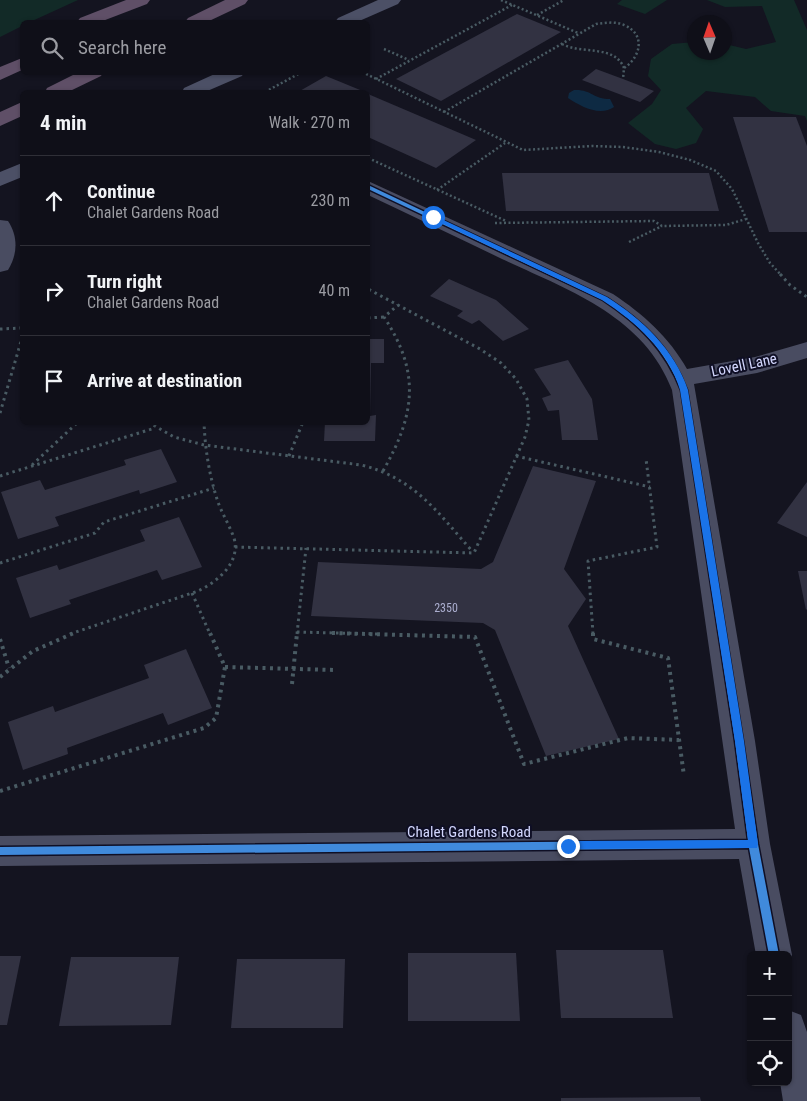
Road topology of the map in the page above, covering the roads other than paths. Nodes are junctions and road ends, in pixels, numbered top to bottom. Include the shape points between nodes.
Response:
1 (141, 0) edge
2 (148, 0) edge
3 (239, 0) edge
4 (392, 0) edge
5 (91, 20) edge
6 (107, 20) edge
7 (198, 20) edge
8 (348, 20) edge
9 (20, 49) edge
10 (0, 58) edge
11 (20, 64) edge
12 (0, 74) edge
13 (88, 75) edge
14 (228, 75) edge
15 (58, 90) edge
16 (195, 90) edge
17 (20, 109) edge
18 (0, 120) edge
19 (20, 170) edge
20 (0, 180) edge
21 (370, 188) edge
22 (0, 226) edge
23 (0, 265) edge
24 (807, 350) edge
25 (680, 378) junction
26 (753, 844) junction
27 (0, 851) edge
28 (773, 951) edge
29 (790, 1041) edge
30 (802, 1101) edge

1 - 5 highway
2 - 6 highway
3 - 7 highway
4 - 8 street
9 - 10 highway
11 - 12 highway
13 - 15 highway
14 - 16 street
17 - 18 highway
19 - 20 street
21 - 25 street via 605,299 624,311 657,341
22 - 23 street via 6,249
24 - 25 street, Lovell Lane via 757,365
25 - 26 street via 726,654
26 - 27 street, Chalet Gardens Road
26 - 28 street
29 - 30 street

